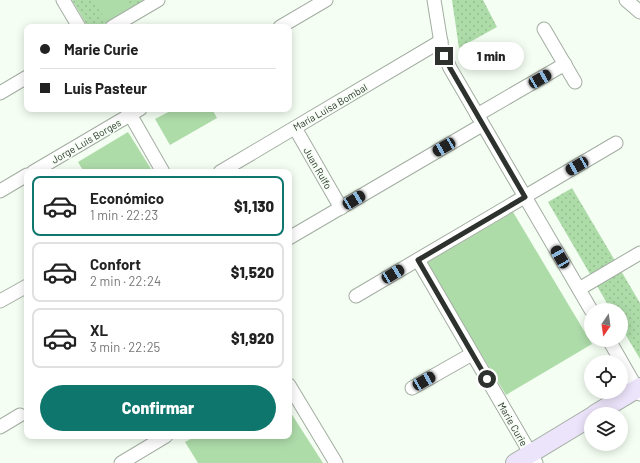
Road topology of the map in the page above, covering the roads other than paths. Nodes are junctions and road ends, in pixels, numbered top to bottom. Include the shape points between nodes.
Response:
1 (63, 0) edge
2 (158, 0) edge
3 (326, 0) edge
4 (434, 0) edge
5 (626, 0) edge
6 (640, 12) edge
7 (77, 24) edge
8 (117, 24) edge
9 (285, 24) edge
10 (544, 29) dead end
11 (441, 41) junction
12 (565, 64) junction
13 (24, 79) edge
14 (575, 82) dead end
15 (0, 93) edge
16 (130, 112) edge
17 (133, 112) edge
18 (480, 120) junction
19 (294, 128) junction
20 (616, 143) dead end
21 (38, 169) edge
22 (161, 169) edge
23 (225, 169) edge
24 (24, 177) edge
25 (0, 191) edge
26 (525, 197) junction
27 (341, 208) junction
28 (292, 236) edge
29 (640, 253) edge
30 (418, 260) junction
31 (579, 289) junction
32 (24, 290) edge
33 (356, 296) dead end
34 (0, 302) edge
35 (587, 303) edge
36 (613, 347) edge
37 (472, 354) junction
38 (412, 388) dead end
39 (292, 390) edge
40 (639, 390) edge
41 (609, 407) edge
42 (20, 415) dead end
43 (584, 422) edge
44 (0, 427) edge
45 (161, 439) edge
46 (533, 458) edge
47 (121, 463) edge
48 (336, 463) edge
49 (515, 463) edge

1 - 7 street
2 - 8 street
3 - 9 street
4 - 11 street
5 - 6 street
10 - 12 street
11 - 18 street via 444,56
11 - 19 street, María Luisa Bombal
12 - 14 street
12 - 18 street
13 - 15 street
16 - 21 street, Jorge Luis Borges
17 - 22 street
18 - 26 street
18 - 27 street
19 - 23 street, María Luisa Bombal
19 - 27 street, Juan Rulfo
20 - 26 street
24 - 25 street
26 - 30 street
26 - 31 street
27 - 28 street
29 - 31 street
30 - 33 street
30 - 37 street, Marie Curie
31 - 35 street
32 - 34 street
36 - 40 street
37 - 38 street
37 - 46 street, Marie Curie
39 - 48 street
40 - 41 main road
42 - 44 street
43 - 46 main road
45 - 47 street
46 - 49 main road

